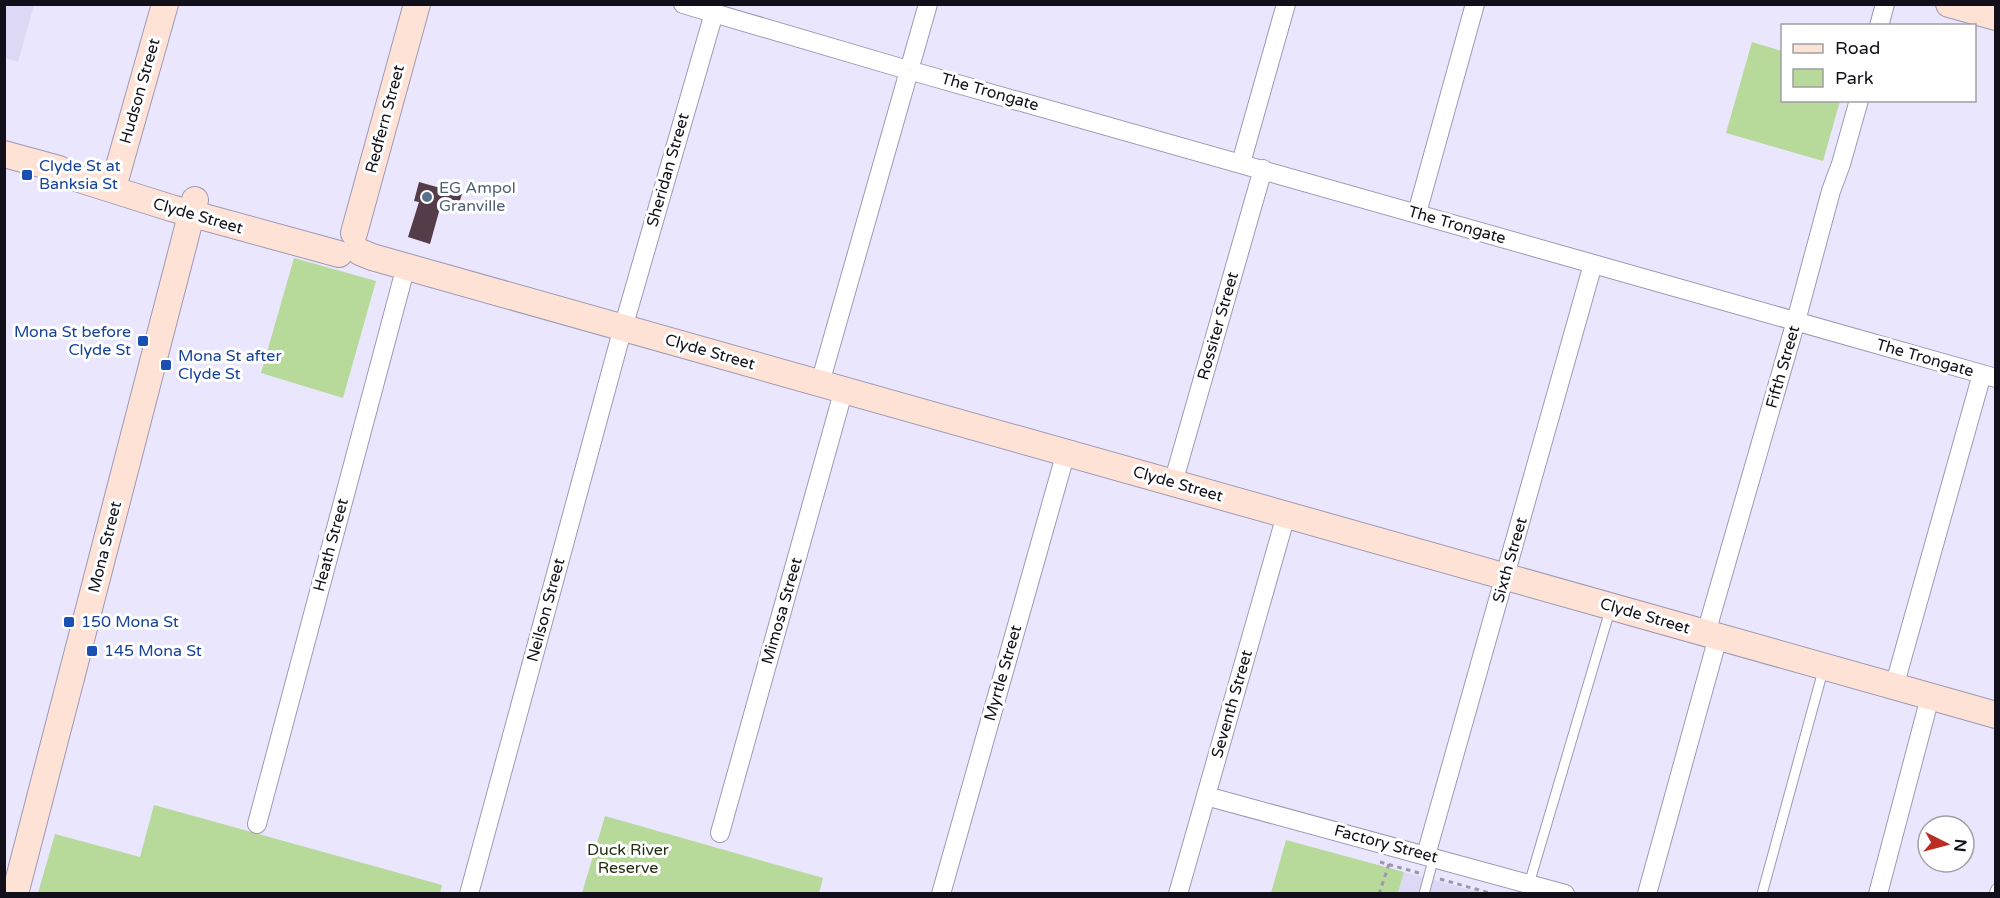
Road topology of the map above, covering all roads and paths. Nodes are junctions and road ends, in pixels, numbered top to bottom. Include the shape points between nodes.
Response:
1 (165, 4) edge
2 (417, 4) edge
3 (683, 4) edge
4 (928, 4) edge
5 (1286, 4) edge
6 (1475, 4) edge
7 (1885, 4) edge
8 (1949, 4) edge
9 (714, 13) junction
10 (1995, 17) edge
11 (1880, 24) edge
12 (910, 70) junction
13 (1858, 102) edge
14 (4, 154) edge
15 (1241, 163) junction
16 (59, 169) junction
17 (1263, 170) junction
18 (116, 177) junction
19 (193, 207) junction
20 (1417, 213) junction
21 (348, 244) junction
22 (1593, 264) junction
23 (406, 266) junction
24 (1796, 321) junction
25 (623, 327) junction
26 (1989, 376) edge
27 (832, 386) junction
28 (1066, 452) junction
29 (1173, 483) junction
30 (1286, 515) junction
31 (1506, 577) junction
32 (1611, 607) junction
33 (1712, 635) junction
34 (1824, 667) junction
35 (1894, 687) junction
36 (1930, 697) junction
37 (1995, 715) edge
38 (1206, 795) junction
39 (257, 824) dead end
40 (720, 833) dead end
41 (1394, 846) junction
42 (1430, 856) junction
43 (1529, 884) junction
44 (1995, 889) edge
45 (15, 894) edge
46 (469, 894) edge
47 (941, 894) edge
48 (1178, 894) edge
49 (1379, 894) edge
50 (1424, 894) edge
51 (1565, 894) edge
52 (1647, 894) edge
53 (1762, 894) edge
54 (1878, 894) edge
55 (1994, 894) edge

1 - 18 main road, Hudson Street
2 - 21 main road, Redfern Street
3 - 9 street, The Trongate
4 - 12 street, Mimosa Street
5 - 15 street
6 - 20 street
7 - 11 street
8 - 10 main road
9 - 12 street, The Trongate
9 - 25 street, Sheridan Street
12 - 15 street, The Trongate
12 - 27 street, Mimosa Street
13 - 24 street, Fifth Street
14 - 16 main road, Clyde Street
15 - 17 street, The Trongate
16 - 18 main road, Clyde Street via 79,167
16 - 19 main road, Clyde Street via 76,178
17 - 20 street, The Trongate
17 - 29 street, Rossiter Street
18 - 19 main road, Clyde Street
19 - 21 main road, Clyde Street
19 - 45 main road, Mona Street
20 - 22 street, The Trongate
21 - 23 main road, Clyde Street via 372,257
22 - 24 street, The Trongate
22 - 31 street, Sixth Street
23 - 25 main road, Clyde Street
23 - 39 street, Heath Street
24 - 26 street, The Trongate
24 - 33 street, Fifth Street
25 - 27 main road, Clyde Street
25 - 46 street, Neilson Street
26 - 35 street
27 - 28 main road, Clyde Street
27 - 40 street, Mimosa Street
28 - 29 main road, Clyde Street
28 - 47 street, Myrtle Street
29 - 30 main road, Clyde Street
30 - 31 main road, Clyde Street
30 - 38 street, Seventh Street
31 - 32 main road, Clyde Street
31 - 42 street, Sixth Street
32 - 33 main road, Clyde Street
32 - 43 lane
33 - 34 main road, Clyde Street
33 - 52 street, Fifth Street
34 - 35 main road, Clyde Street
34 - 53 lane
35 - 36 main road, Clyde Street
36 - 37 main road, Clyde Street
36 - 54 street
38 - 41 street, Factory Street
38 - 48 street, Seventh Street
41 - 42 street, Factory Street
41 - 49 path
42 - 43 street, Factory Street
42 - 50 lane
43 - 51 street, Factory Street
44 - 55 lane

